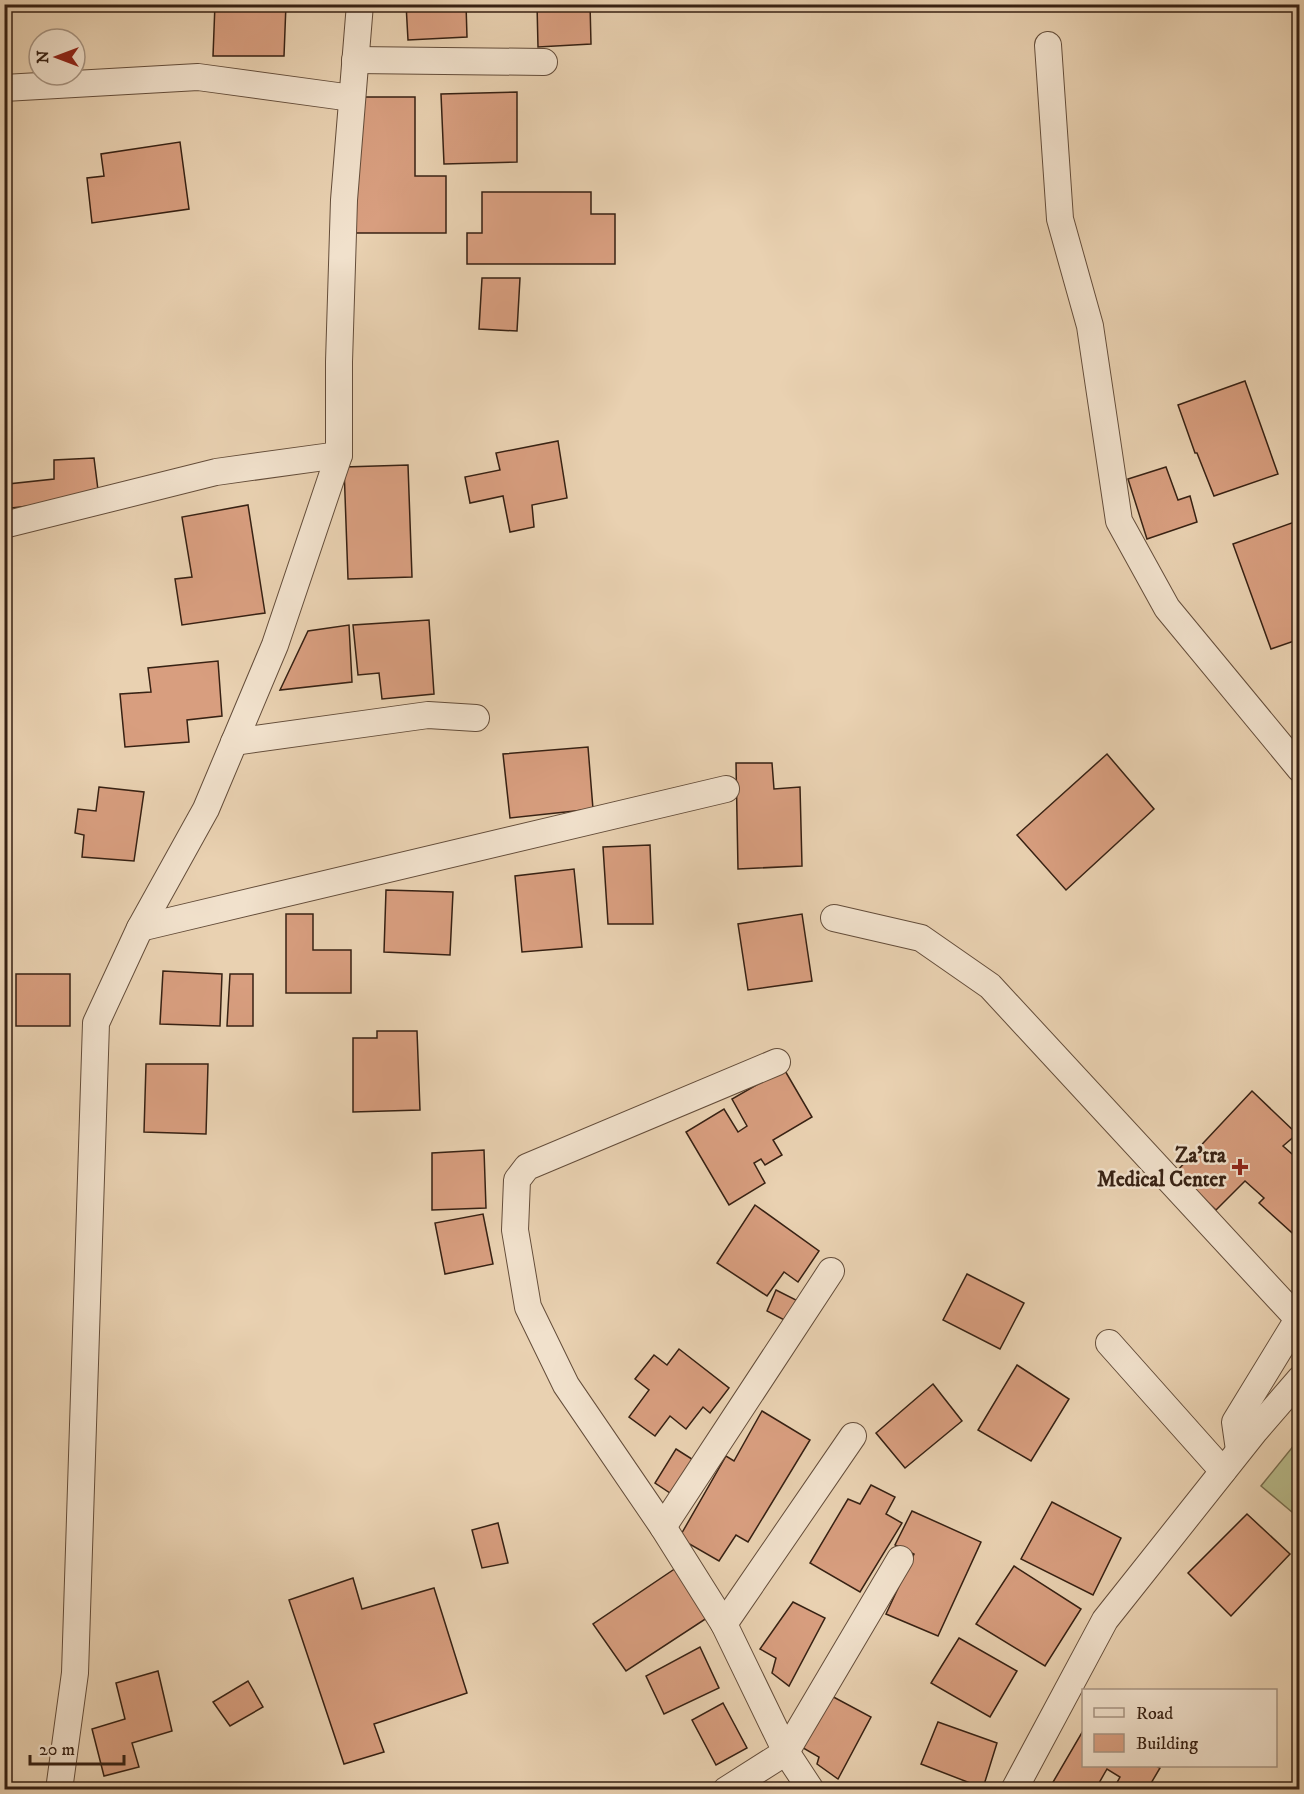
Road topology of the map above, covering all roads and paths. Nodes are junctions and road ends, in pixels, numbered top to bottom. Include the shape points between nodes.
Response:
1 (360, 4) edge
2 (1048, 45) dead end
3 (355, 60) junction
4 (544, 62) dead end
5 (4, 88) edge
6 (352, 98) junction
7 (339, 456) junction
8 (4, 525) edge
9 (476, 718) dead end
10 (234, 742) junction
11 (1299, 769) edge
12 (726, 789) dead end
13 (834, 918) dead end
14 (140, 928) junction
15 (777, 1062) dead end
16 (831, 1271) dead end
17 (1109, 1344) dead end
18 (1299, 1378) edge
19 (853, 1436) dead end
20 (1239, 1450) junction
21 (1223, 1471) junction
22 (663, 1527) junction
23 (900, 1559) dead end
24 (724, 1624) junction
25 (786, 1752) junction
26 (59, 1790) edge
27 (726, 1790) edge
28 (811, 1790) edge
29 (1014, 1790) edge

1 - 3 street
2 - 11 street via 1060,219 1090,326 1119,521 1167,608
3 - 4 street
3 - 6 street
5 - 6 street via 198,76
6 - 7 street via 343,212
7 - 8 street via 216,471
7 - 10 street via 275,645
9 - 10 street via 428,715
10 - 14 street via 206,809
12 - 14 street
13 - 20 street via 921,938 990,986 1298,1319 1235,1422
14 - 26 street via 96,1023 75,1673
15 - 22 street via 526,1167 517,1180 514,1230 528,1307 566,1385
16 - 22 street
17 - 21 street
18 - 20 street
19 - 24 street
20 - 21 street
21 - 29 street via 1104,1620
22 - 24 street
23 - 25 street
24 - 25 street
25 - 27 street
25 - 28 street

